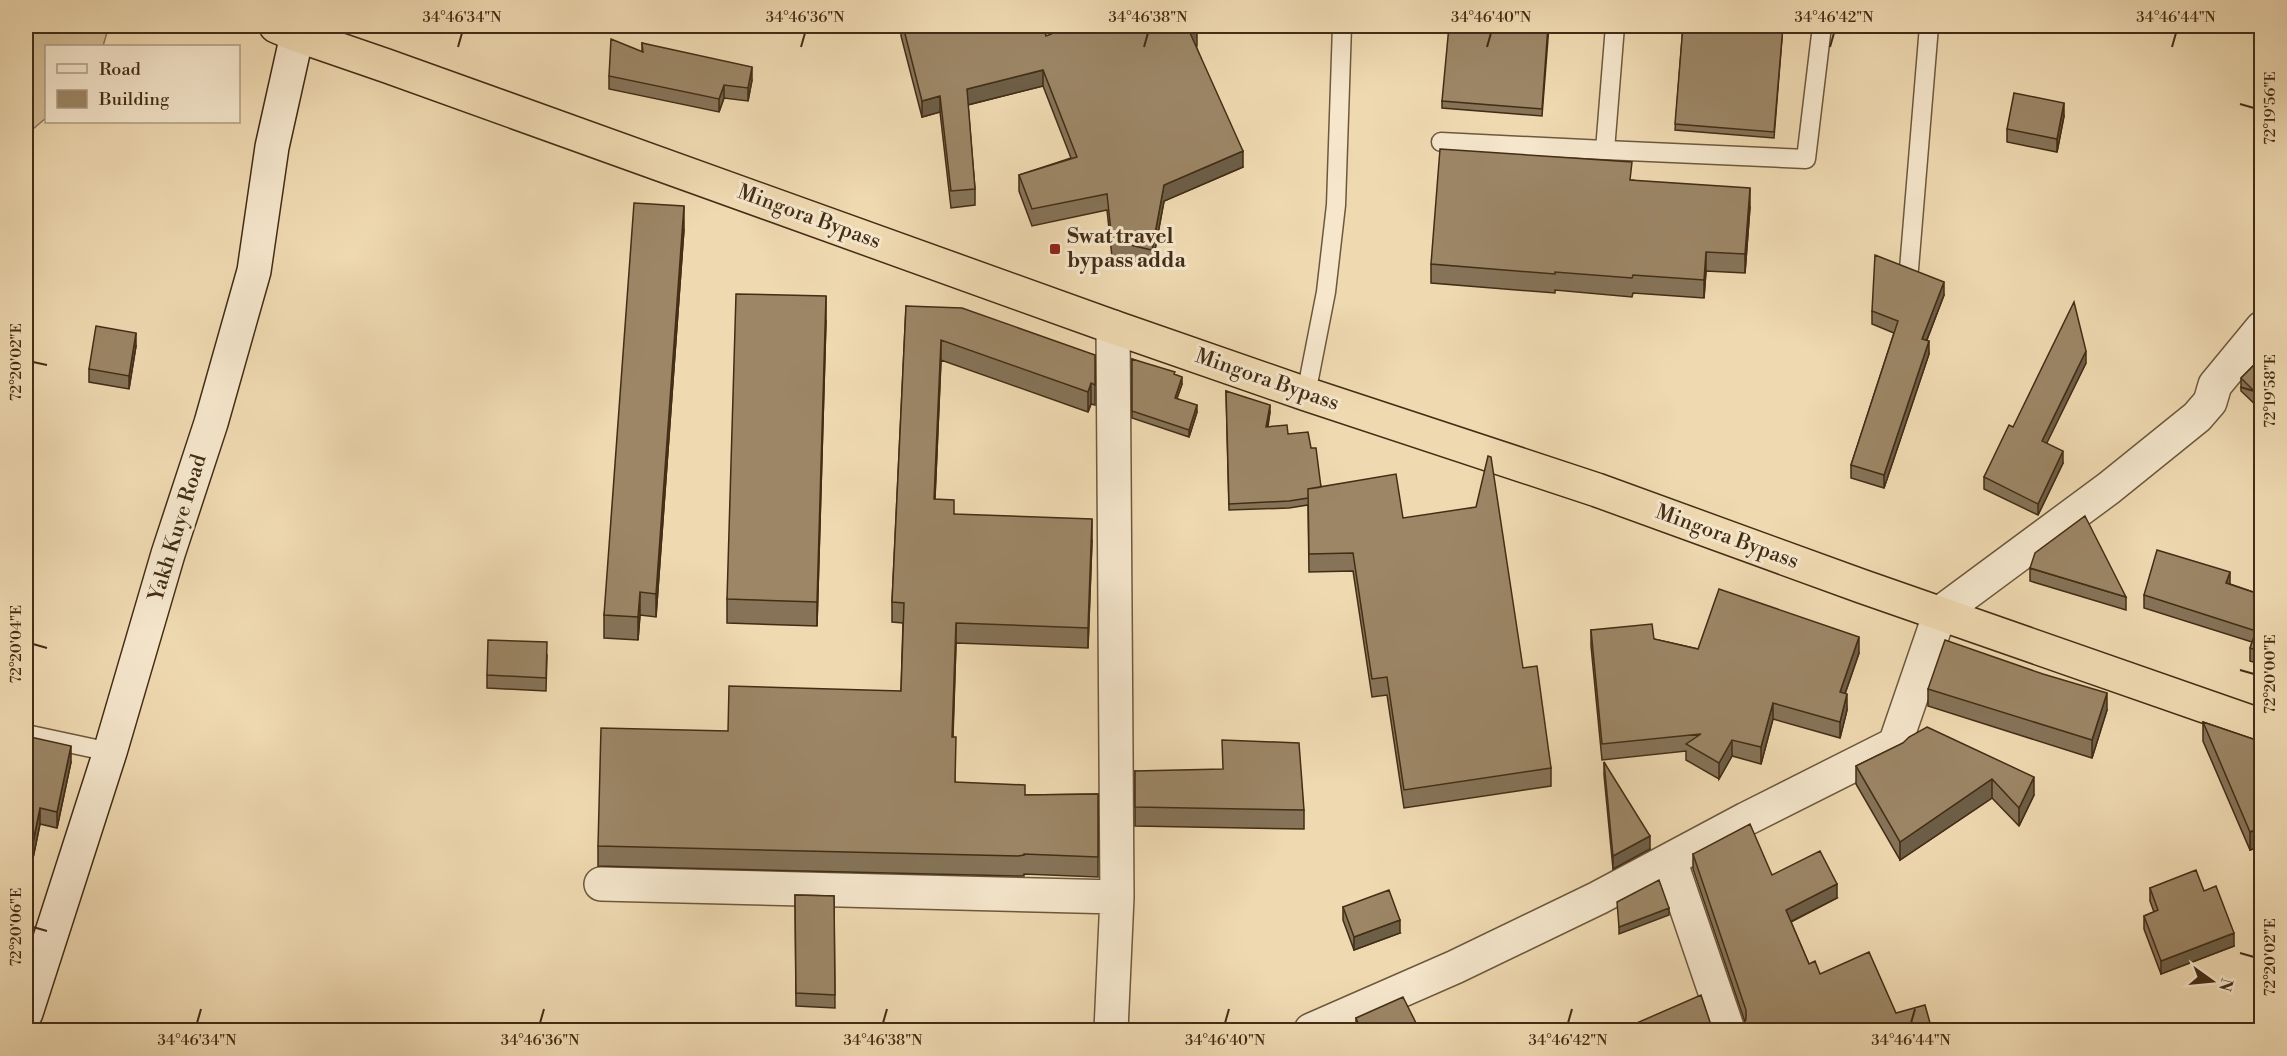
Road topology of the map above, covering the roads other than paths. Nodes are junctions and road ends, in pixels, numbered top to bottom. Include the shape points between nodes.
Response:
1 (1342, 26) edge
2 (1615, 26) edge
3 (1822, 26) edge
4 (1929, 26) edge
5 (290, 29) edge
6 (1441, 142) dead end
7 (1605, 150) junction
8 (1909, 269) edge
9 (1113, 327) junction
10 (2262, 328) edge
11 (1306, 394) junction
12 (1940, 613) junction
13 (2262, 726) edge
14 (26, 734) edge
15 (110, 752) junction
16 (1670, 860) junction
17 (601, 884) dead end
18 (1117, 897) junction
19 (26, 1012) edge
20 (1112, 1030) edge
21 (1311, 1030) edge
22 (1728, 1030) edge

1 - 11 lane via 1336,205 1326,292
2 - 7 lane
3 - 7 lane via 1806,159
4 - 8 lane
5 - 9 highway, Mingora Bypass
5 - 15 street, Yakh Kuye Road via 254,271
6 - 7 lane
9 - 11 highway, Mingora Bypass
9 - 18 street
10 - 12 street via 2215,385 2210,402 2198,417
11 - 12 highway, Mingora Bypass via 1598,490
12 - 13 highway, Mingora Bypass
12 - 16 street via 1895,744
14 - 15 lane
15 - 19 street, Yakh Kuye Road
16 - 21 street via 1455,967
16 - 22 street
17 - 18 street
18 - 20 street

